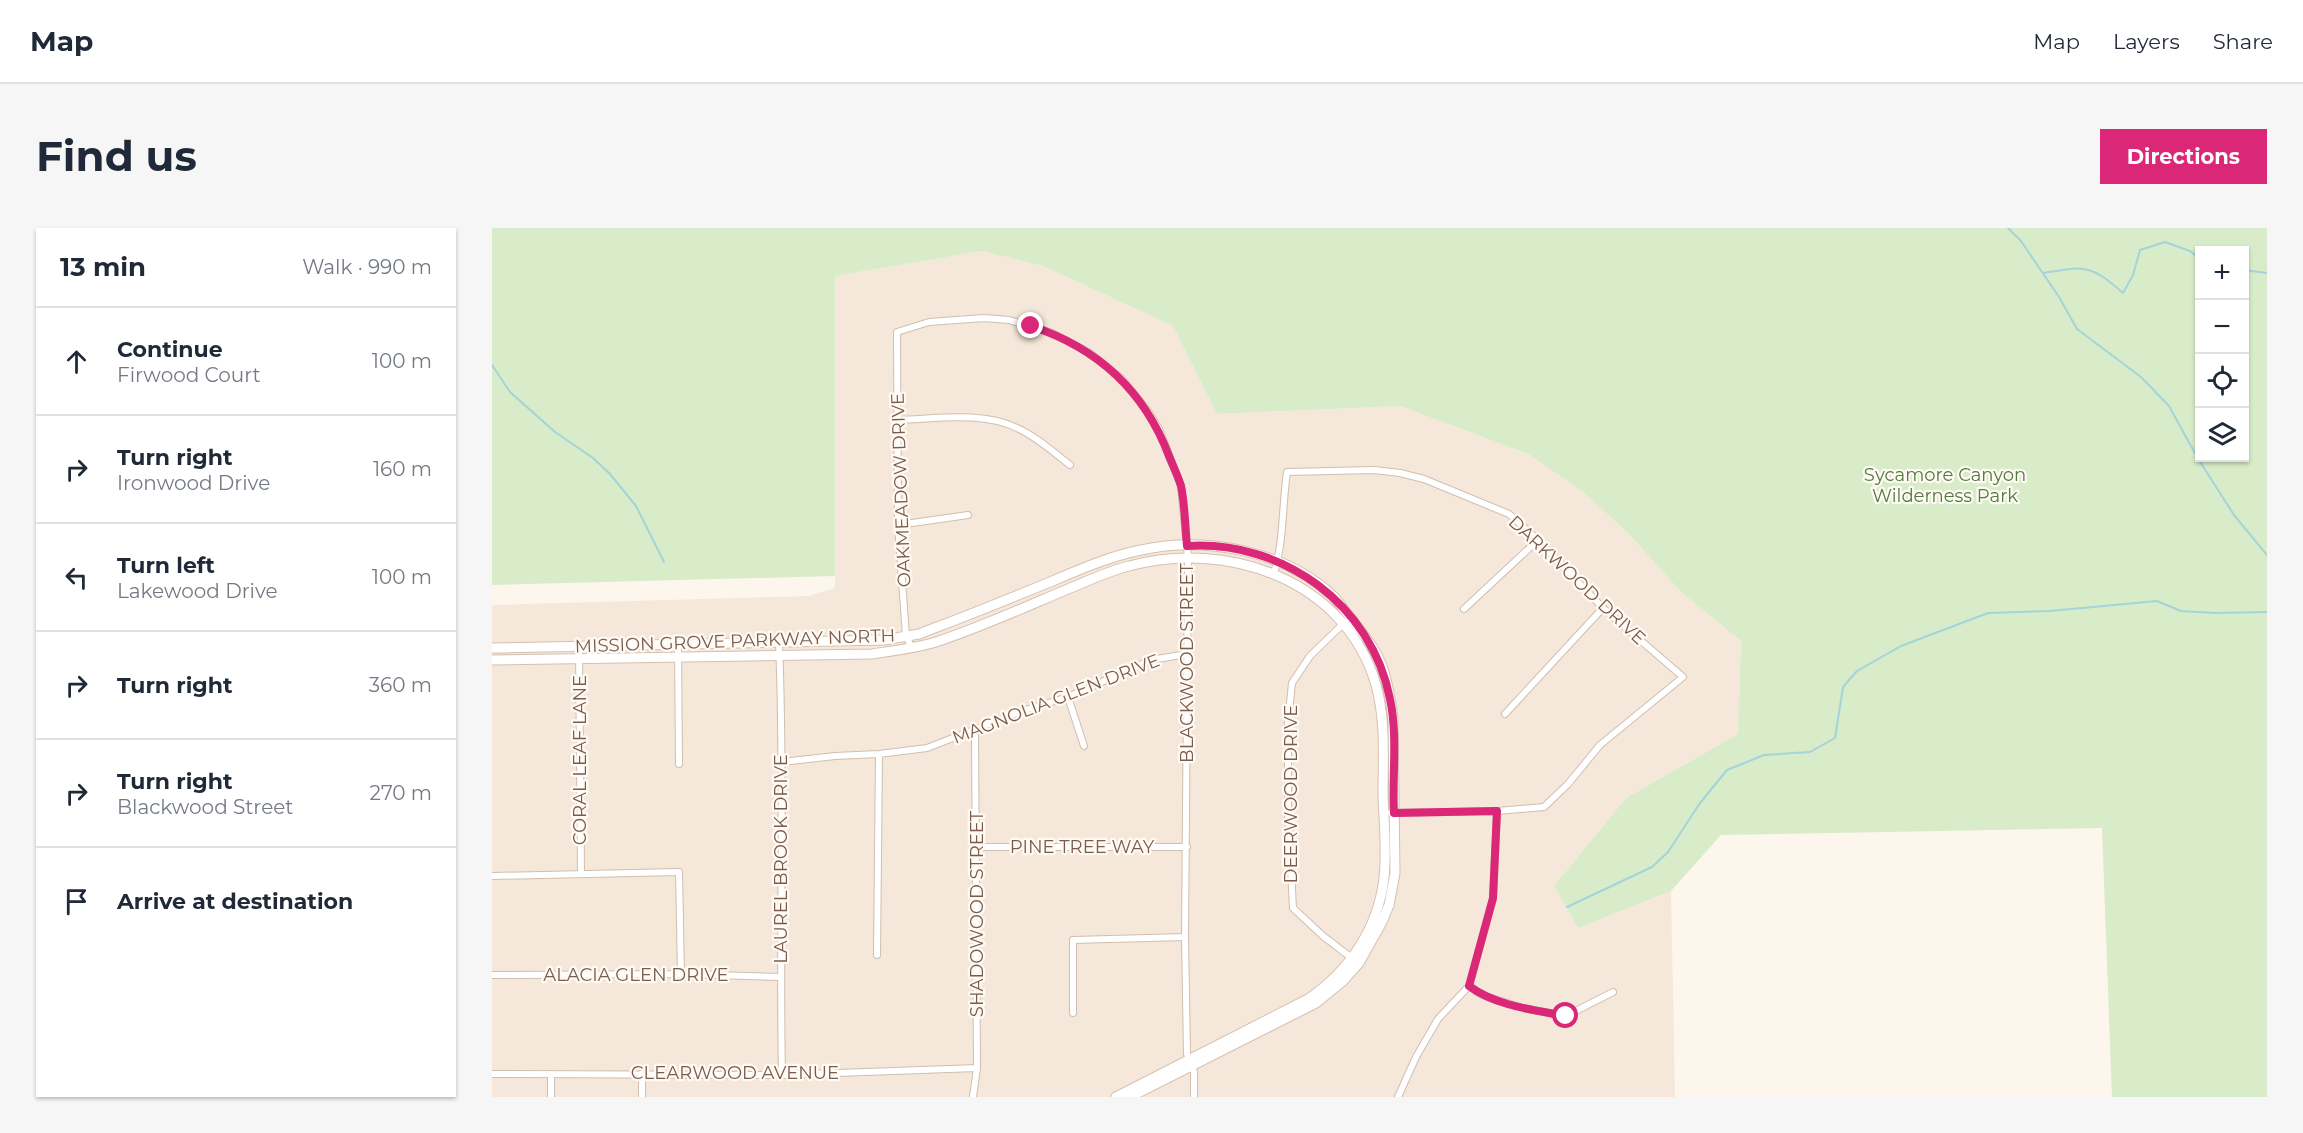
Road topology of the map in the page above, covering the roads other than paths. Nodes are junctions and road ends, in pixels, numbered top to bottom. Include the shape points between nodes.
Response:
1 (897, 332) joint
2 (898, 420) junction
3 (1070, 465) dead end
4 (968, 516) dead end
5 (898, 525) junction
6 (1538, 540) junction
7 (1187, 546) junction
8 (1188, 558) junction
9 (1278, 563) junction
10 (1274, 573) junction
11 (1603, 608) junction
12 (1464, 609) dead end
13 (1347, 621) junction
14 (906, 636) junction
15 (779, 643) junction
16 (678, 645) junction
17 (911, 646) junction
18 (579, 647) junction
19 (492, 648) edge
20 (1186, 654) junction
21 (779, 655) junction
22 (679, 657) junction
23 (580, 659) junction
24 (492, 660) edge
25 (1068, 697) junction
26 (1504, 714) dead end
27 (975, 730) junction
28 (1084, 746) dead end
29 (879, 754) junction
30 (782, 762) junction
31 (679, 764) dead end
32 (1497, 811) junction
33 (1384, 813) junction
34 (1394, 813) junction
35 (976, 847) junction
36 (1187, 847) junction
37 (581, 874) junction
38 (492, 876) edge
39 (1185, 938) junction
40 (878, 955) dead end
41 (1355, 961) junction
42 (681, 974) junction
43 (492, 975) edge
44 (780, 977) junction
45 (1469, 986) junction
46 (1613, 992) dead end
47 (1073, 1013) dead end
48 (1191, 1063) junction
49 (977, 1068) junction
50 (492, 1074) edge
51 (550, 1074) junction
52 (642, 1074) junction
53 (782, 1075) junction
54 (551, 1097) edge
55 (642, 1097) edge
56 (973, 1097) edge
57 (1116, 1097) edge
58 (1130, 1097) edge
59 (1194, 1097) edge
60 (1398, 1097) edge

1 - 2 street, OAKMEADOW DRIVE
1 - 7 street, BLACKWOOD STREET via 929,322 992,319 1052,333 1090,353 1120,378 1159,429 1181,486
2 - 3 street via 994,421 1032,436
2 - 5 street, OAKMEADOW DRIVE
4 - 5 street
5 - 14 street, OAKMEADOW DRIVE
6 - 9 street, DARKWOOD DRIVE via 1509,514 1424,479 1374,470 1287,472
6 - 11 street, DARKWOOD DRIVE
6 - 12 street
7 - 8 street, BLACKWOOD STREET
7 - 9 street, MISSION GROVE PARKWAY NORTH via 1248,552
7 - 14 street, MISSION GROVE PARKWAY NORTH via 1142,549 1106,559
8 - 10 street, MISSION GROVE PARKWAY NORTH via 1222,560
8 - 17 street, MISSION GROVE PARKWAY NORTH via 1129,566 935,642
8 - 20 street, BLACKWOOD STREET
9 - 10 street
9 - 13 street, MISSION GROVE PARKWAY NORTH via 1294,569 1333,596
10 - 13 street, MISSION GROVE PARKWAY NORTH via 1297,584
11 - 26 street
11 - 32 street, DARKWOOD DRIVE via 1683,677 1600,745 1544,807
13 - 33 street, MISSION GROVE PARKWAY NORTH via 1376,686 1383,730
13 - 34 street, MISSION GROVE PARKWAY NORTH via 1375,650 1391,701
13 - 41 street, DEERWOOD DRIVE via 1310,656 1292,683 1288,812 1293,908
14 - 15 street, MISSION GROVE PARKWAY NORTH
14 - 17 street, OAKMEADOW DRIVE
15 - 16 street, MISSION GROVE PARKWAY NORTH
15 - 21 street, LAUREL BROOK DRIVE
16 - 18 street, MISSION GROVE PARKWAY NORTH
16 - 22 street
17 - 21 street, MISSION GROVE PARKWAY NORTH via 872,654
18 - 19 street, MISSION GROVE PARKWAY NORTH
18 - 23 street, CORAL LEAF LANE
20 - 25 street, MAGNOLIA GLEN DRIVE via 1151,660
20 - 36 street, BLACKWOOD STREET
21 - 22 street, MISSION GROVE PARKWAY NORTH
21 - 30 street, LAUREL BROOK DRIVE
22 - 23 street, MISSION GROVE PARKWAY NORTH
22 - 31 street
23 - 24 street, MISSION GROVE PARKWAY NORTH
23 - 37 street, CORAL LEAF LANE
25 - 27 street, MAGNOLIA GLEN DRIVE
25 - 28 street
27 - 29 street, MAGNOLIA GLEN DRIVE via 927,748
27 - 35 street, SHADOWOOD STREET
29 - 30 street, MAGNOLIA GLEN DRIVE
29 - 40 street
30 - 44 street, LAUREL BROOK DRIVE
32 - 34 street
32 - 45 street via 1493,898
33 - 34 street
33 - 41 street, MISSION GROVE PARKWAY NORTH via 1381,896
34 - 41 street, MISSION GROVE PARKWAY NORTH via 1395,873 1389,905 1375,938
35 - 36 street, PINE TREE WAY
35 - 49 street, SHADOWOOD STREET
36 - 39 street, BLACKWOOD STREET
37 - 38 street
37 - 42 street via 679,872
39 - 47 street via 1073,940
39 - 48 street, BLACKWOOD STREET
41 - 48 street, MISSION GROVE PARKWAY NORTH via 1343,981 1316,1003
42 - 43 street, ALACIA GLEN DRIVE
42 - 44 street, ALACIA GLEN DRIVE
44 - 53 street, LAUREL BROOK DRIVE
45 - 46 street via 1482,995 1523,1008 1566,1016
45 - 60 street via 1438,1019
48 - 57 street, MISSION GROVE PARKWAY NORTH
48 - 58 street, MISSION GROVE PARKWAY NORTH
48 - 59 street, BLACKWOOD STREET
49 - 53 street, CLEARWOOD AVENUE
49 - 56 street, SHADOWOOD STREET
50 - 51 street, CLEARWOOD AVENUE
51 - 52 street, CLEARWOOD AVENUE
51 - 54 street
52 - 53 street, CLEARWOOD AVENUE
52 - 55 street

